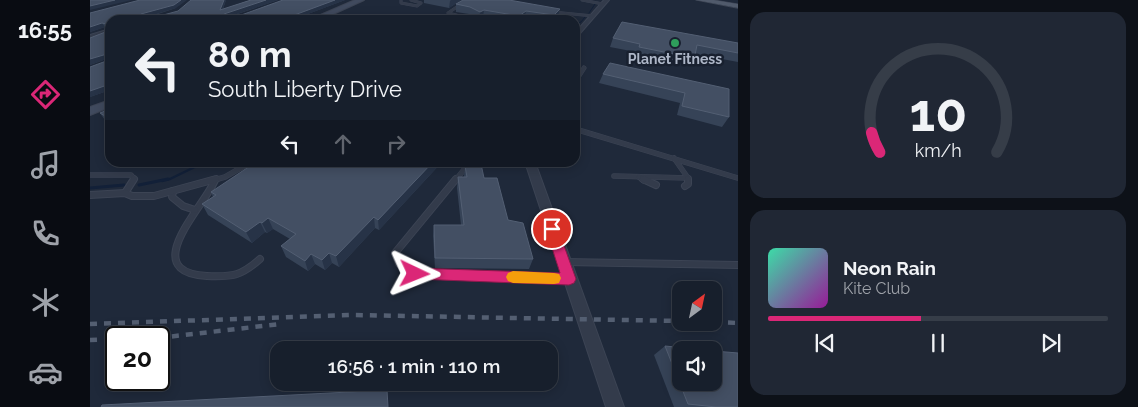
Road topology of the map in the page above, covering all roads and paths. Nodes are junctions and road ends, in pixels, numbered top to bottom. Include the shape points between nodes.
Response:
1 (361, 0) edge
2 (401, 0) edge
3 (411, 0) edge
4 (467, 0) edge
5 (582, 0) edge
6 (700, 0) edge
7 (714, 0) edge
8 (605, 2) edge
9 (738, 5) edge
10 (550, 12) edge
11 (574, 14) joint
12 (325, 15) edge
13 (456, 15) edge
14 (593, 16) junction
15 (580, 31) edge
16 (105, 32) edge
17 (90, 37) edge
18 (584, 68) dead end
19 (580, 74) edge
20 (105, 105) edge
21 (90, 111) edge
22 (580, 130) edge
23 (674, 158) junction
24 (243, 167) edge
25 (466, 167) edge
26 (532, 167) edge
27 (90, 175) edge
28 (614, 176) dead end
29 (639, 177) junction
30 (688, 178) junction
31 (738, 178) edge
32 (214, 180) junction
33 (656, 185) dead end
34 (685, 186) dead end
35 (173, 191) junction
36 (125, 193) junction
37 (90, 195) edge
38 (195, 210) junction
39 (260, 259) dead end
40 (563, 262) junction
41 (738, 265) edge
42 (569, 279) junction
43 (615, 407) edge

1 - 12 main road
2 - 3 lane via 401,3 421,4
4 - 13 lane via 448,13
5 - 8 lane
6 - 9 main road
7 - 9 main road
8 - 14 street
10 - 11 lane
11 - 14 lane
14 - 15 street
16 - 17 street
18 - 19 lane
20 - 21 main road
22 - 23 lane
23 - 30 lane
23 - 31 lane
24 - 32 lane
25 - 42 lane via 395,253 399,264 415,274
26 - 40 street
27 - 36 lane via 131,175 134,180
28 - 29 lane
29 - 30 lane
29 - 33 lane
30 - 34 lane
32 - 35 lane
32 - 38 lane
35 - 36 lane via 154,196
35 - 38 lane via 172,197
36 - 37 lane
38 - 39 lane via 177,241 176,260 180,268 188,274 201,276 233,276 245,272
40 - 41 lane
40 - 42 street
42 - 43 street

